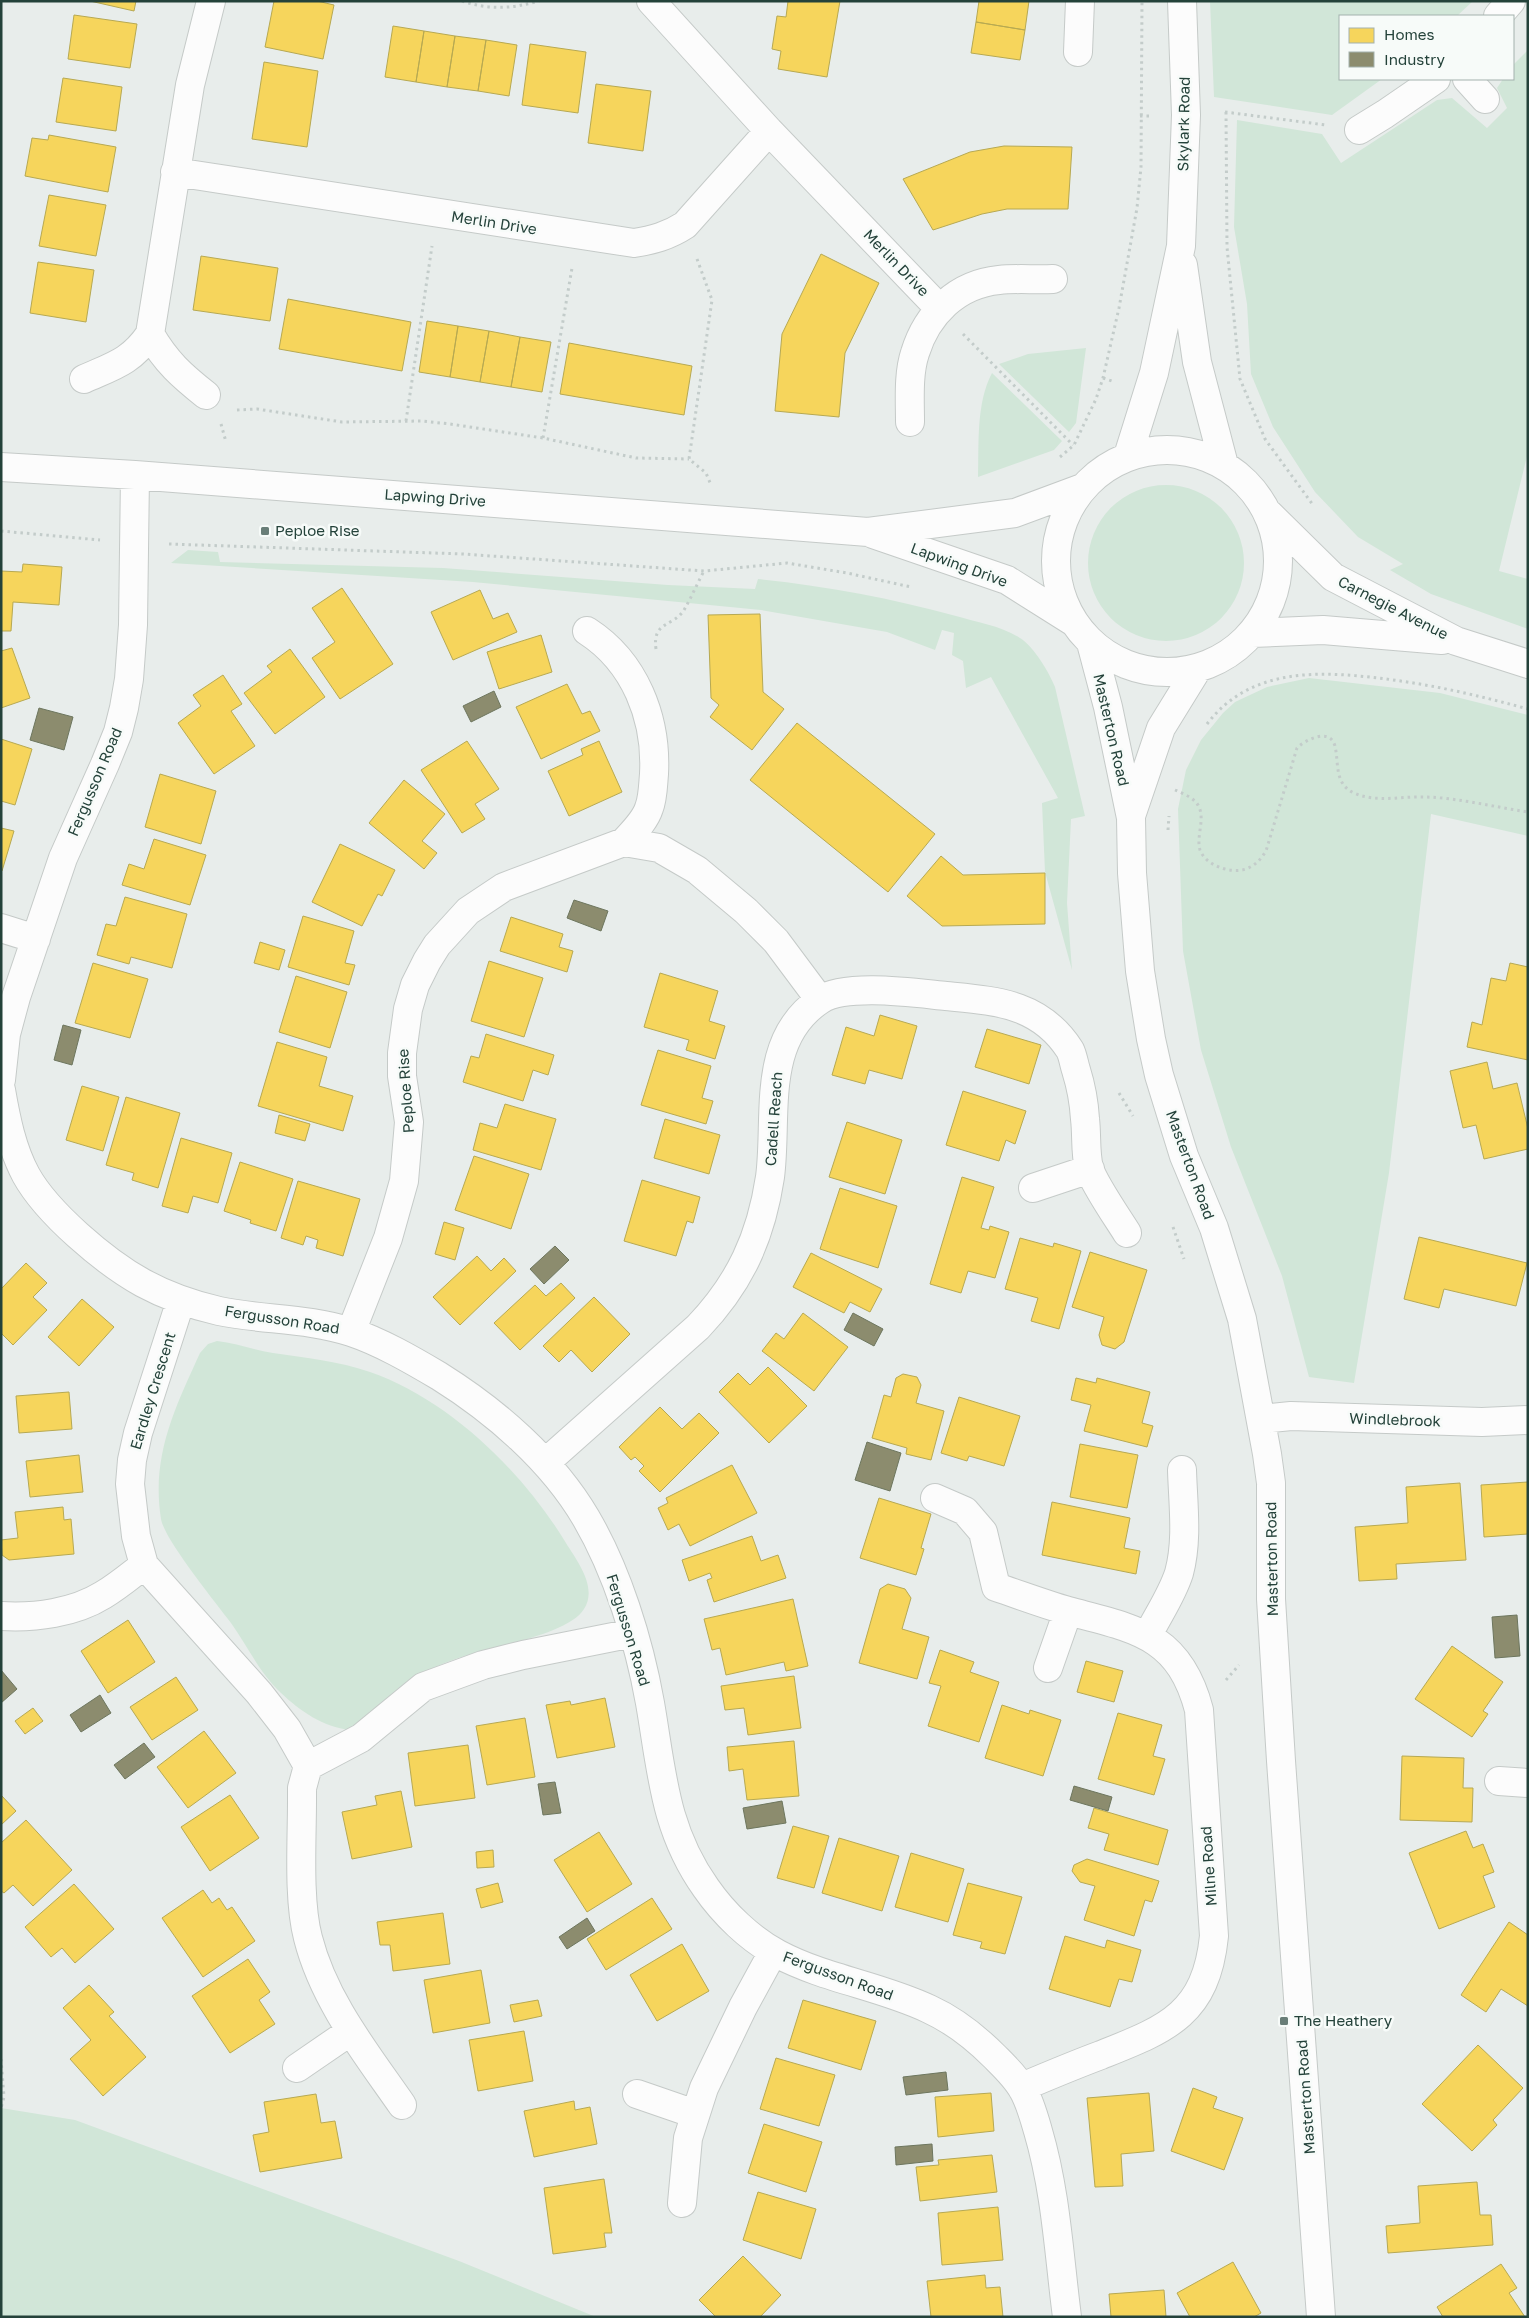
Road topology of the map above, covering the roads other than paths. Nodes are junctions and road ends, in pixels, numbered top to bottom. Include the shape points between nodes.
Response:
1 (211, 1) edge
2 (651, 1) edge
3 (1080, 1) edge
4 (1182, 1) edge
5 (1511, 1) edge
6 (1499, 15) edge
7 (1078, 52) dead end
8 (1435, 80) edge
9 (1468, 80) edge
10 (1485, 99) dead end
11 (1359, 130) road end
12 (769, 131) junction
13 (175, 172) junction
14 (1181, 246) junction
15 (1053, 279) dead end
16 (939, 308) junction
17 (150, 334) junction
18 (84, 379) dead end
19 (206, 395) dead end
20 (910, 422) dead end
21 (1128, 456) junction
22 (1224, 465) junction
23 (1, 468) edge
24 (135, 475) junction
25 (1082, 488) junction
26 (1267, 512) junction
27 (868, 532) junction
28 (1072, 621) junction
29 (587, 631) dead end
30 (1252, 633) junction
31 (1456, 641) junction
32 (1091, 643) junction
33 (1528, 664) edge
34 (1198, 668) junction
35 (1131, 818) junction
36 (624, 842) junction
37 (1, 928) edge
38 (36, 938) junction
39 (820, 1000) junction
40 (1, 1080) edge
41 (1, 1090) edge
42 (1090, 1169) junction
43 (1032, 1188) dead end
44 (1127, 1233) dead end
45 (181, 1300) junction
46 (351, 1332) junction
47 (1262, 1419) junction
48 (1528, 1420) edge
49 (545, 1463) junction
50 (1182, 1470) dead end
51 (935, 1498) dead end
52 (144, 1565) junction
53 (1068, 1611) junction
54 (1, 1616) edge
55 (632, 1633) junction
56 (1148, 1635) junction
57 (1048, 1668) dead end
58 (308, 1766) junction
59 (1499, 1781) dead end
60 (1528, 1782) edge
61 (773, 1952) junction
62 (351, 2031) junction
63 (297, 2068) dead end
64 (1022, 2087) junction
65 (637, 2094) dead end
66 (402, 2105) dead end
67 (695, 2114) junction
68 (682, 2203) dead end
69 (1066, 2317) edge
70 (1321, 2317) edge

1 - 13 street via 190,85
2 - 12 street, Merlin Drive
3 - 7 street
4 - 14 street, Skylark Road via 1186,115
5 - 6 street
8 - 11 street
9 - 10 street
12 - 13 street, Merlin Drive via 685,225 672,234 634,243
12 - 16 street, Merlin Drive
13 - 17 street
14 - 21 street, Skylark Road via 1154,373
14 - 22 street, Skylark Road via 1197,362
15 - 16 street, Merlin Drive via 999,280 976,285 956,294
16 - 20 street, Merlin Drive via 914,354
17 - 18 street via 131,357
17 - 19 street via 174,368
21 - 22 street via 1152,450 1177,450 1202,455
21 - 25 street via 1103,469
22 - 26 street via 1249,485
23 - 24 street, Lapwing Drive
24 - 27 street, Lapwing Drive
24 - 38 street, Fergusson Road via 133,625 124,708 108,756 63,858
25 - 27 street, Lapwing Drive via 1015,513
25 - 28 street via 1066,511 1057,539 1055,567 1060,595
26 - 30 street via 1277,543 1278,575 1269,606
26 - 31 street, Carnegie Avenue via 1333,577
27 - 28 street, Lapwing Drive via 1007,580
28 - 32 street
29 - 36 street via 600,640 630,673 654,734 654,773 649,809
30 - 31 street, Carnegie Avenue via 1324,630
30 - 34 street via 1227,654
31 - 33 street, Carnegie Avenue
32 - 34 street via 1114,660 1141,670 1169,672
32 - 35 street, Masterton Road
34 - 35 street, Masterton Road via 1161,728
35 - 47 street, Masterton Road via 1140,971 1157,1066 1184,1156 1214,1228 1242,1318
36 - 39 street via 659,848 697,870 776,941
36 - 46 street, Peploe Rise via 504,887 468,911 427,961 415,985 403,1033 402,1076 409,1122 404,1181 388,1238
37 - 38 street
38 - 40 street, Fergusson Road via 6,1034
39 - 42 street, Cadell Reach via 848,992 878,990 1012,1004 1031,1014 1061,1038 1071,1052 1082,1090
39 - 49 street, Cadell Reach via 791,1033 776,1070 770,1176 758,1231 749,1256 734,1282 720,1304 698,1327
41 - 45 street, Fergusson Road via 15,1150 42,1199 84,1242 141,1282
42 - 43 street
42 - 44 street, Cadell Reach
45 - 46 street, Fergusson Road via 217,1310
45 - 52 street, Eardley Crescent via 132,1460 132,1509
46 - 49 street, Fergusson Road via 410,1360 466,1395
47 - 48 street, Windlebrook via 1291,1416 1482,1422
47 - 70 street, Masterton Road via 1271,1483 1271,1599
49 - 55 street, Fergusson Road via 586,1518 620,1594
50 - 56 street via 1182,1557 1178,1575
51 - 53 street, Milne Road via 964,1511 980,1527 989,1550 996,1587
52 - 54 street via 103,1595 77,1607 40,1615
52 - 58 street via 260,1693 287,1729
53 - 56 street, Milne Road
53 - 57 street
55 - 58 street via 522,1654 423,1687 361,1738
55 - 61 street, Fergusson Road via 646,1680 674,1830 686,1857 722,1910
56 - 64 street, Milne Road via 1177,1662 1199,1710 1214,1936 1212,1955 1201,1987 1175,2020 1153,2034
58 - 62 street via 302,1795 307,1936 318,1969
59 - 60 street
61 - 64 street, Fergusson Road via 930,2009 988,2050
61 - 67 street via 723,2048
62 - 63 street
62 - 66 street
64 - 69 street, Fergusson Road via 1046,2158
65 - 67 street
67 - 68 street via 688,2138

